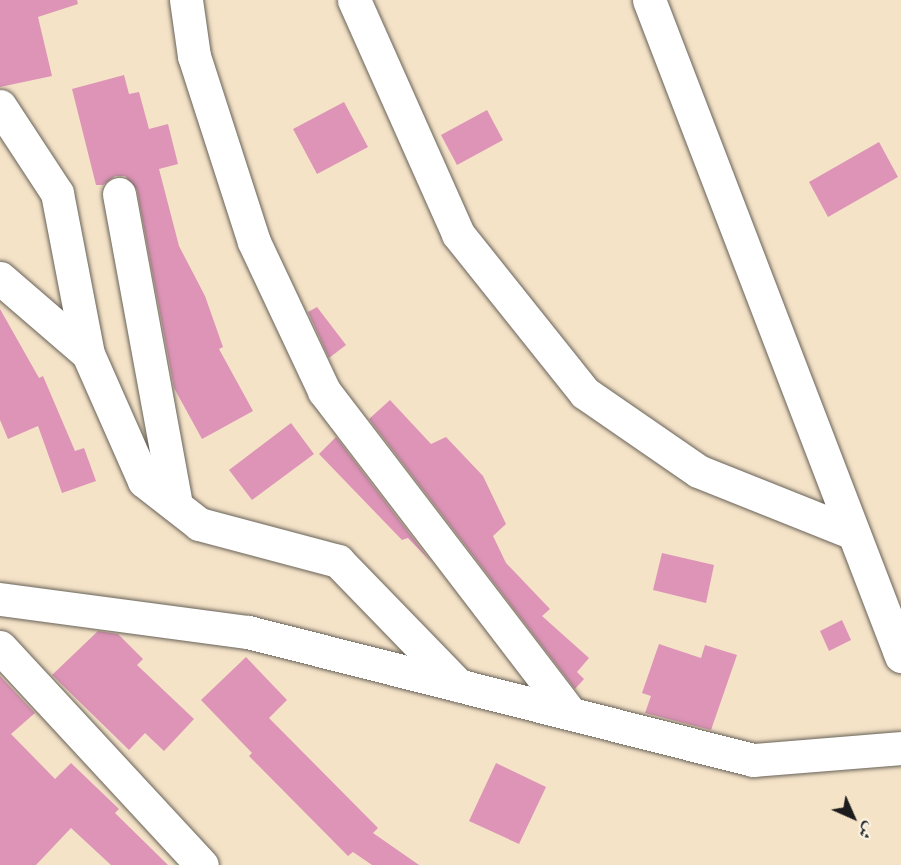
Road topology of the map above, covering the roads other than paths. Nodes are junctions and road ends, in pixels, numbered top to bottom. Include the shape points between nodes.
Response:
1 (186, 0) edge
2 (354, 0) edge
3 (649, 0) edge
4 (0, 106) edge
5 (119, 194) dead end
6 (0, 278) edge
7 (88, 354) junction
8 (176, 506) junction
9 (854, 533) junction
10 (0, 600) edge
11 (0, 647) edge
12 (901, 656) edge
13 (458, 685) junction
14 (570, 713) junction
15 (901, 748) edge
16 (202, 865) edge

1 - 14 street via 194,56 254,242 324,391
2 - 9 street via 458,234 585,393 698,471
3 - 9 street
4 - 7 street via 57,193
5 - 8 street
6 - 7 street
7 - 8 street via 144,481
8 - 13 street via 200,524 338,561
9 - 12 street
10 - 13 street via 248,632
11 - 16 street
13 - 14 street
14 - 15 street via 753,760

